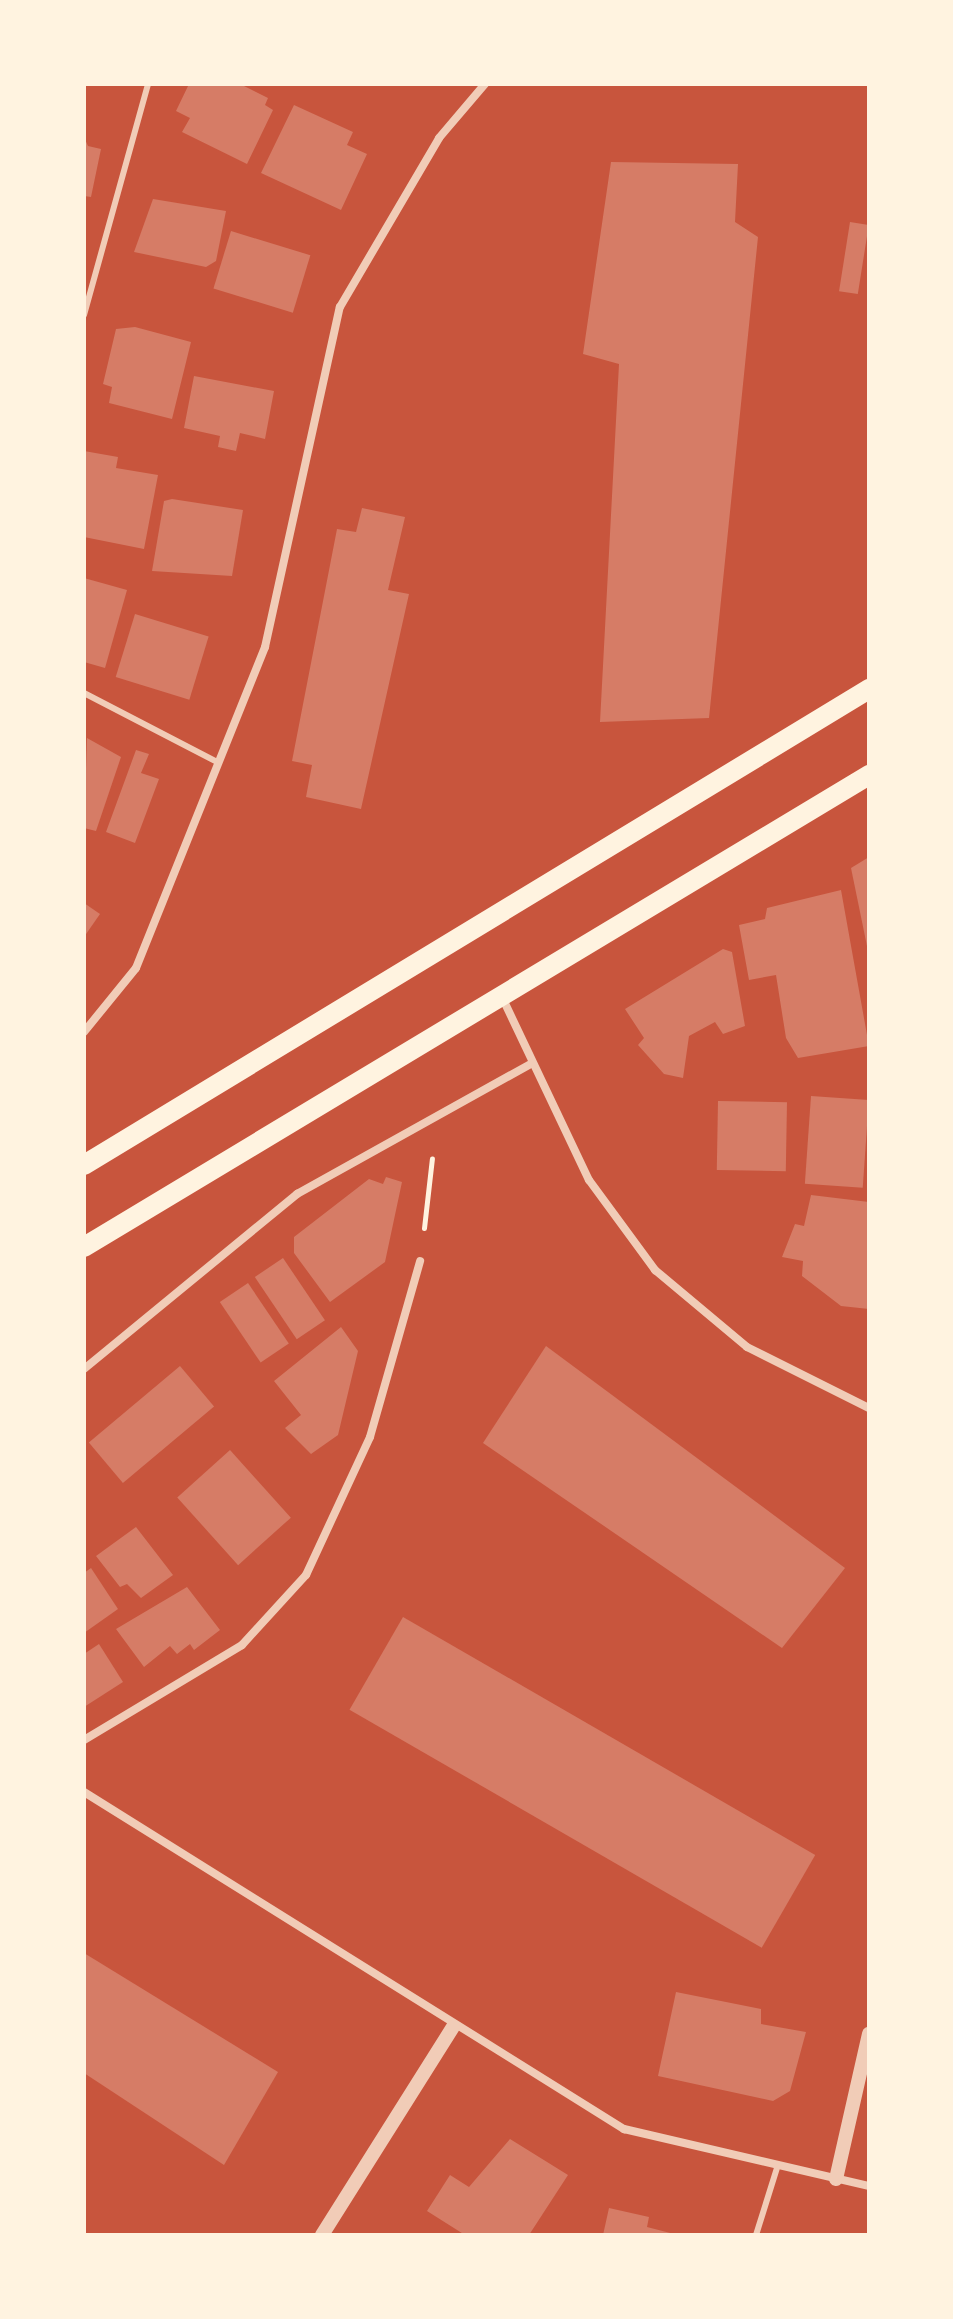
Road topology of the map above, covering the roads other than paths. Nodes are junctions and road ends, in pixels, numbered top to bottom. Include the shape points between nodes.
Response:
1 (148, 84) edge
2 (485, 84) edge
3 (84, 315) edge
4 (869, 689) edge
5 (84, 693) edge
6 (219, 763) junction
7 (869, 775) edge
8 (501, 994) junction
9 (84, 1032) edge
10 (532, 1063) junction
11 (84, 1165) edge
12 (84, 1247) edge
13 (420, 1261) dead end
14 (84, 1369) edge
15 (869, 1408) edge
16 (84, 1740) edge
17 (84, 1792) edge
18 (453, 2027) junction
19 (869, 2034) edge
20 (777, 2168) junction
21 (836, 2179) junction
22 (869, 2186) edge
23 (322, 2235) edge
24 (756, 2235) edge

1 - 3 lane
2 - 6 street via 439,138 340,307 265,647
4 - 11 main road
5 - 6 lane
6 - 9 street via 136,968
7 - 8 main road
8 - 10 street
8 - 12 main road
10 - 14 street via 297,1194
10 - 15 street via 589,1180 655,1270 747,1347
13 - 16 street via 370,1437 306,1575 242,1645
17 - 18 street
18 - 20 street via 624,2129
18 - 23 street
19 - 21 street
20 - 21 street
20 - 24 lane
21 - 22 street

